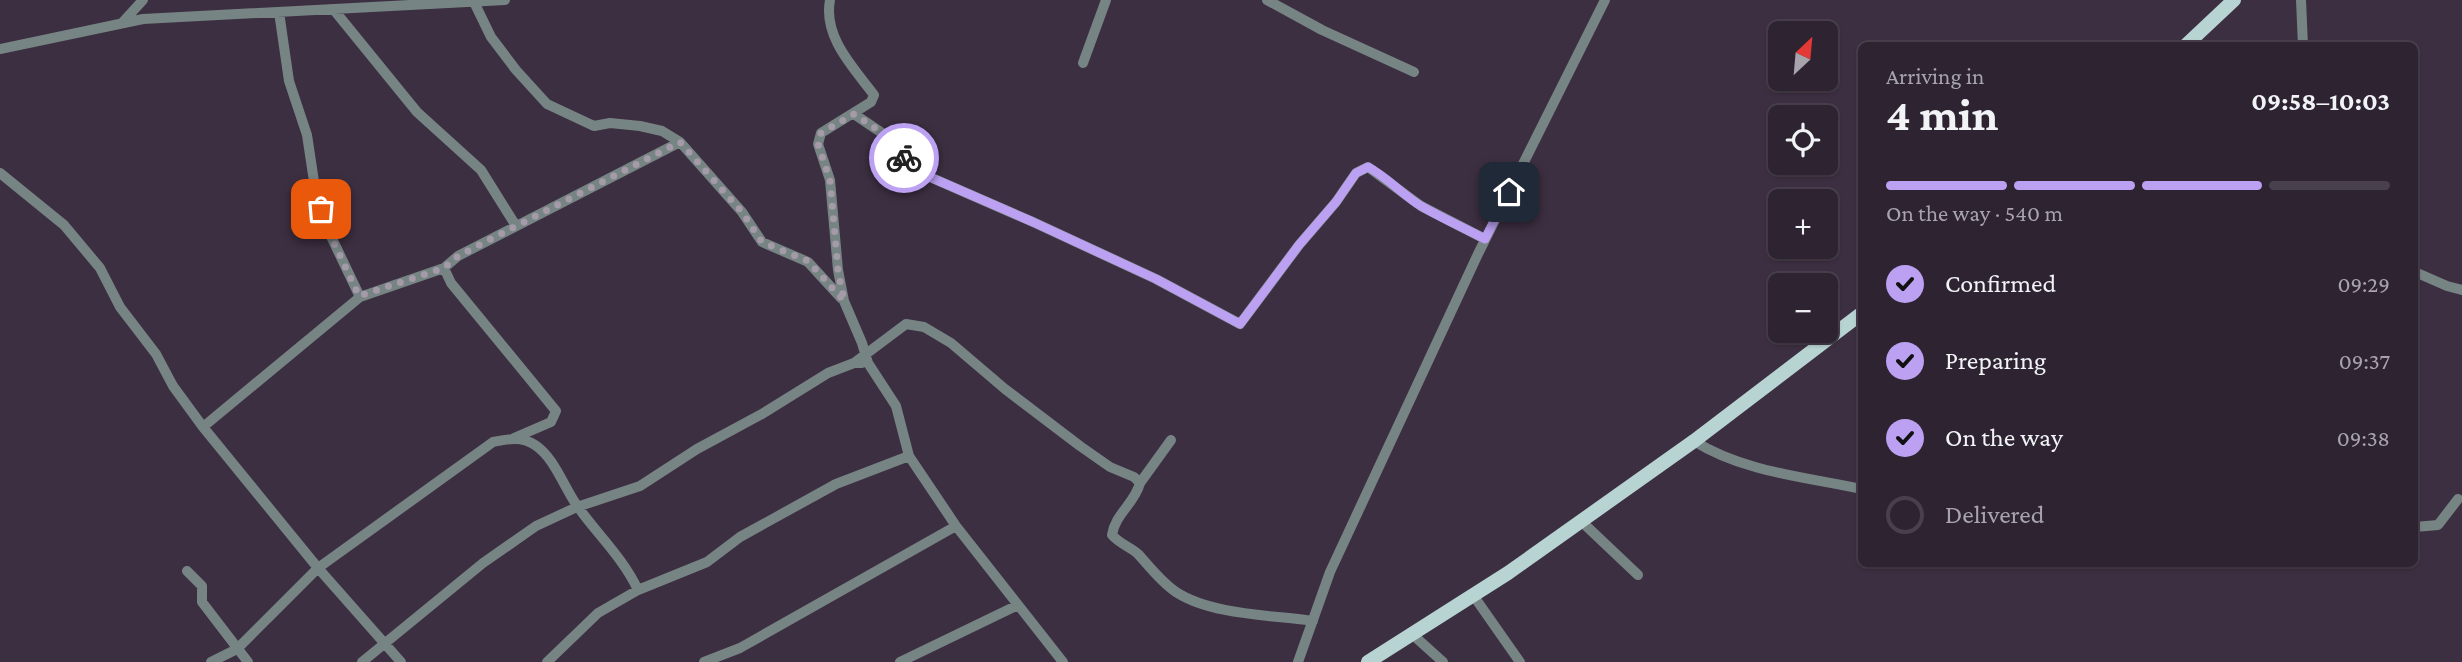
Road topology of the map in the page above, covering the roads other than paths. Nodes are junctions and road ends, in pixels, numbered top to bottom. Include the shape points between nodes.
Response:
1 (143, 0) edge
2 (505, 0) edge
3 (830, 0) edge
4 (1105, 0) edge
5 (1267, 0) edge
6 (1605, 0) edge
7 (2301, 0) edge
8 (2231, 1) edge
9 (455, 2) edge
10 (474, 2) junction
11 (353, 4) edge
12 (334, 10) junction
13 (279, 12) junction
14 (122, 23) junction
15 (2189, 42) edge
16 (2303, 42) edge
17 (0, 49) edge
18 (1083, 63) dead end
19 (1414, 72) dead end
20 (854, 114) junction
21 (680, 142) junction
22 (0, 173) edge
23 (516, 226) junction
24 (1485, 239) junction
25 (444, 268) junction
26 (2418, 273) edge
27 (2462, 290) edge
28 (359, 296) junction
29 (844, 301) junction
30 (1858, 316) edge
31 (867, 359) junction
32 (203, 427) junction
33 (514, 438) junction
34 (1171, 440) dead end
35 (1694, 440) junction
36 (909, 456) junction
37 (1140, 483) junction
38 (1858, 488) edge
39 (2458, 499) dead end
40 (578, 507) junction
41 (1581, 521) junction
42 (957, 526) junction
43 (2418, 527) edge
44 (318, 568) junction
45 (187, 571) dead end
46 (1638, 575) dead end
47 (638, 590) junction
48 (1473, 595) junction
49 (1018, 604) junction
50 (1313, 621) junction
51 (1412, 634) junction
52 (382, 644) junction
53 (237, 649) junction
54 (211, 662) edge
55 (248, 662) edge
56 (362, 662) edge
57 (401, 662) edge
58 (547, 662) edge
59 (704, 662) edge
60 (900, 662) edge
61 (1063, 662) edge
62 (1298, 662) edge
63 (1368, 662) edge
64 (1443, 662) edge
65 (1520, 662) edge

1 - 14 street
2 - 10 street
3 - 20 street via 828,13 837,45 874,95
4 - 18 street
5 - 19 street
6 - 24 street
7 - 16 street
8 - 15 main road
9 - 10 street
9 - 11 street
10 - 21 street via 491,37 547,104 594,126 640,126 662,131
11 - 12 street
12 - 13 street
12 - 23 street via 416,112 481,170
13 - 14 street
13 - 28 street via 289,81 307,135 315,188 328,230
14 - 17 street
20 - 24 street via 881,132 916,171 1156,279 1240,324 1356,173 1368,167 1421,206
20 - 29 street via 821,133 818,144 830,180
21 - 23 street
21 - 29 street via 742,212 762,242 808,261
22 - 32 street via 64,225 100,268 120,307
23 - 25 street
24 - 50 street via 1329,572
25 - 28 street
25 - 33 street via 451,283 556,411 551,422
26 - 27 street
28 - 32 street
29 - 31 street
30 - 35 main road
31 - 36 street via 896,406
31 - 37 street via 905,324 924,327 951,343 1080,446
31 - 40 street via 828,373 640,486
32 - 44 street
33 - 40 street via 545,453
33 - 44 street via 493,442
34 - 37 street
35 - 38 street via 1742,463
35 - 41 main road
36 - 42 street
36 - 47 street via 836,484 740,537 707,562
37 - 50 street via 1112,535 1176,592 1223,609
39 - 43 street via 2438,526
40 - 47 street
40 - 52 street via 536,526 493,555
41 - 46 street
41 - 48 main road
42 - 49 street
42 - 59 street via 740,648
44 - 52 street
44 - 53 street
45 - 53 street via 202,586 202,602
47 - 58 street via 598,613
48 - 51 main road
48 - 65 street
49 - 60 street
49 - 61 street
50 - 62 street
51 - 63 main road
51 - 64 street
52 - 56 street
52 - 57 street
53 - 54 street
53 - 55 street

